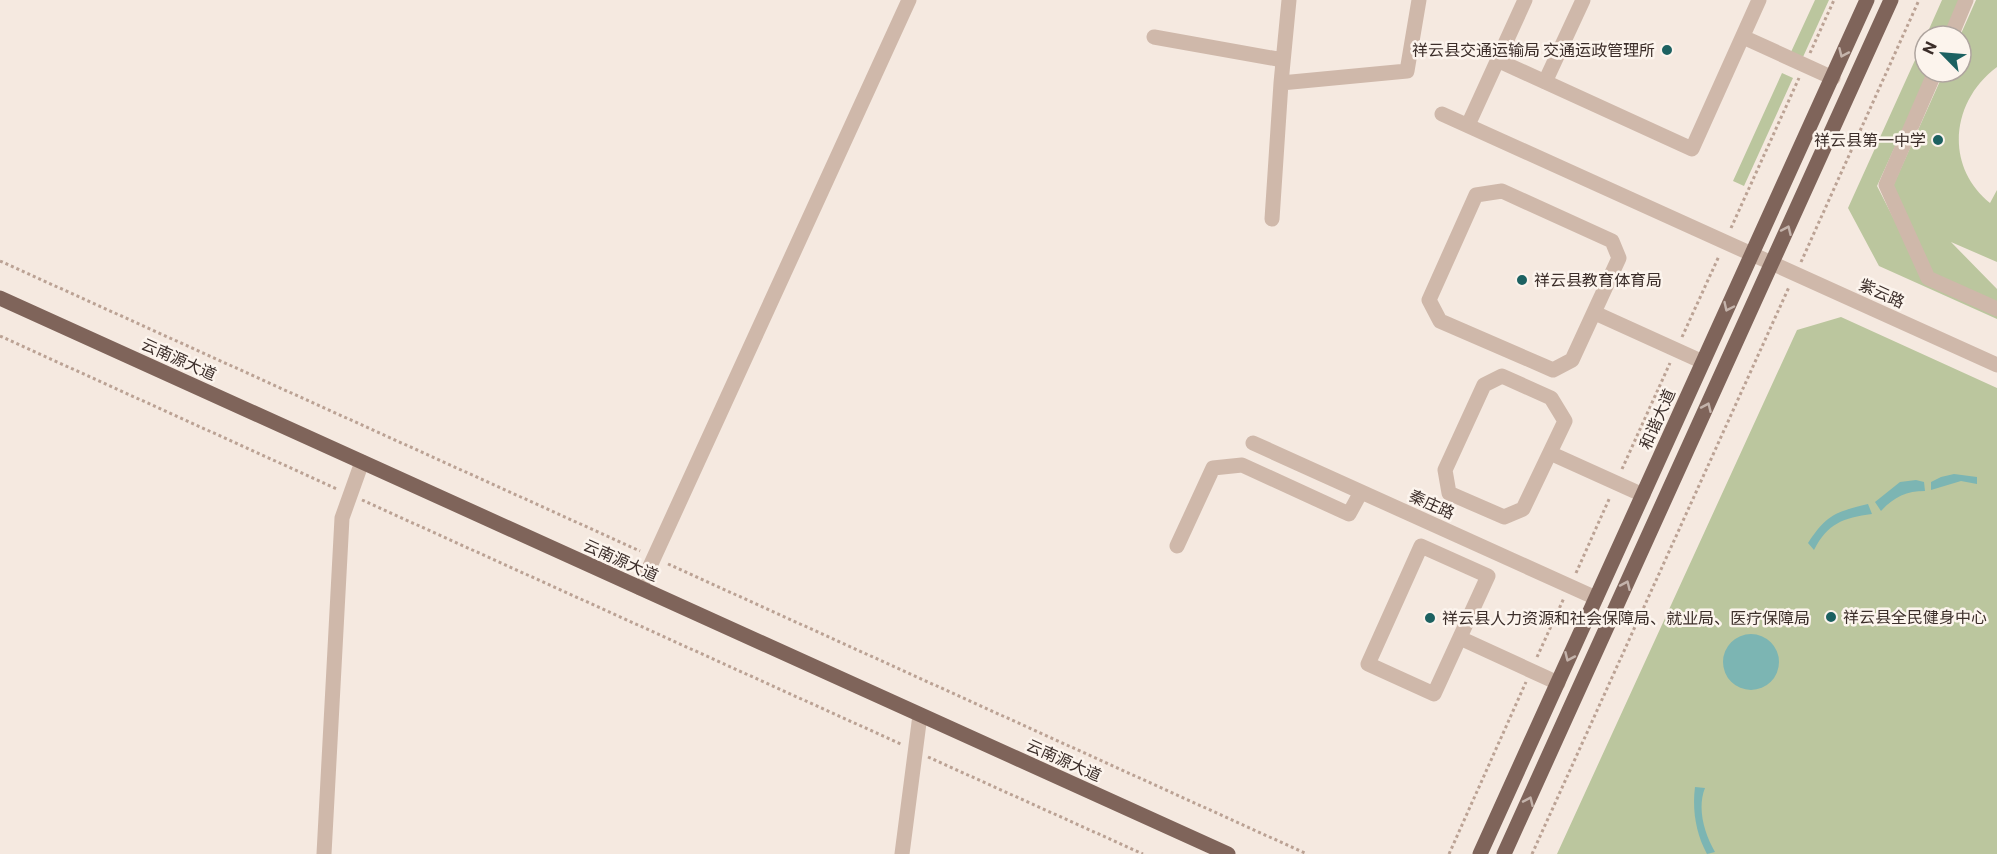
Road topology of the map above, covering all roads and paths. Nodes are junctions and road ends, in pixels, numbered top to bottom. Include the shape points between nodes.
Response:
1 (909, 0) edge
2 (1289, 0) edge
3 (1419, 0) edge
4 (1525, 0) edge
5 (1583, 0) edge
6 (1759, 0) edge
7 (1834, 0) edge
8 (1868, 0) edge
9 (1891, 0) edge
10 (1919, 0) edge
11 (1966, 0) edge
12 (1956, 24) edge
13 (1154, 37) dead end
14 (1743, 37) junction
15 (1283, 60) junction
16 (1497, 60) junction
17 (1805, 65) junction
18 (1833, 78) junction
19 (1545, 82) junction
20 (1281, 83) junction
21 (1930, 84) edge
22 (1442, 114) dead end
23 (1468, 125) junction
24 (1272, 219) dead end
25 (1725, 242) junction
26 (1753, 254) junction
27 (1772, 263) junction
28 (1796, 273) junction
29 (0, 298) edge
30 (1997, 309) edge
31 (1595, 313) junction
32 (0, 336) edge
33 (1676, 350) junction
34 (1703, 362) junction
35 (1997, 365) edge
36 (1253, 443) dead end
37 (1550, 453) junction
38 (362, 462) junction
39 (1616, 483) junction
40 (1361, 492) junction
41 (349, 494) junction
42 (1643, 495) junction
43 (1177, 546) dead end
44 (1570, 586) junction
45 (640, 588) junction
46 (1596, 598) junction
47 (1460, 638) junction
48 (1531, 671) junction
49 (1558, 683) junction
50 (920, 715) junction
51 (915, 751) junction
52 (324, 854) edge
53 (902, 854) edge
54 (1143, 854) edge
55 (1228, 854) edge
56 (1449, 854) edge
57 (1480, 854) edge
58 (1504, 854) edge
59 (1532, 854) edge

1 - 45 street
2 - 15 street
3 - 20 street via 1407,71
4 - 16 street
5 - 19 street
6 - 14 street
7 - 17 path
8 -> 18 main road, 和谐大道
27 -> 9 main road
10 - 28 path
11 - 12 street
13 - 15 street
14 - 17 street
14 - 19 street via 1692,148
15 - 20 street
16 - 19 street
16 - 23 street
17 - 18 street
17 - 25 path
18 - 26 main road, 和谐大道
20 - 24 street
21 - 30 street via 1886,185 1928,278
22 - 23 street, 紫云路
23 - 25 street, 紫云路
25 - 26 street, 紫云路
25 - 33 path
26 - 27 street, 紫云路
26 -> 34 main road, 和谐大道
27 - 28 street, 紫云路
58 -> 27 main road
28 - 35 street, 紫云路
28 - 59 path
29 - 38 main road, 云南源大道
31 - 31 street via 1620,258 1612,241 1502,191 1476,195 1429,300 1440,321 1554,370 1572,360
31 - 33 street
32 - 41 path
33 - 34 street
33 - 39 path
34 - 42 main road, 和谐大道
36 - 40 street, 秦庄路
37 - 37 street via 1564,421 1551,398 1502,376 1484,385 1445,470 1449,493 1504,517 1523,509
37 - 39 street
38 - 41 street
38 - 45 main road, 云南源大道
39 - 42 street
39 - 44 path
40 - 43 street via 1349,514 1242,465 1214,468
40 - 44 street, 秦庄路
41 - 51 path
41 - 52 street via 342,518
42 - 46 main road, 和谐大道
44 - 46 street, 秦庄路
44 - 48 path
45 - 50 main road, 云南源大道
46 -> 49 main road, 和谐大道
47 - 47 street via 1434,694 1368,663 1421,546 1488,576
47 - 48 street
48 - 49 street
48 - 56 path
49 - 57 main road, 和谐大道
50 - 51 street
50 - 55 main road, 云南源大道
51 - 53 street
51 - 54 path

